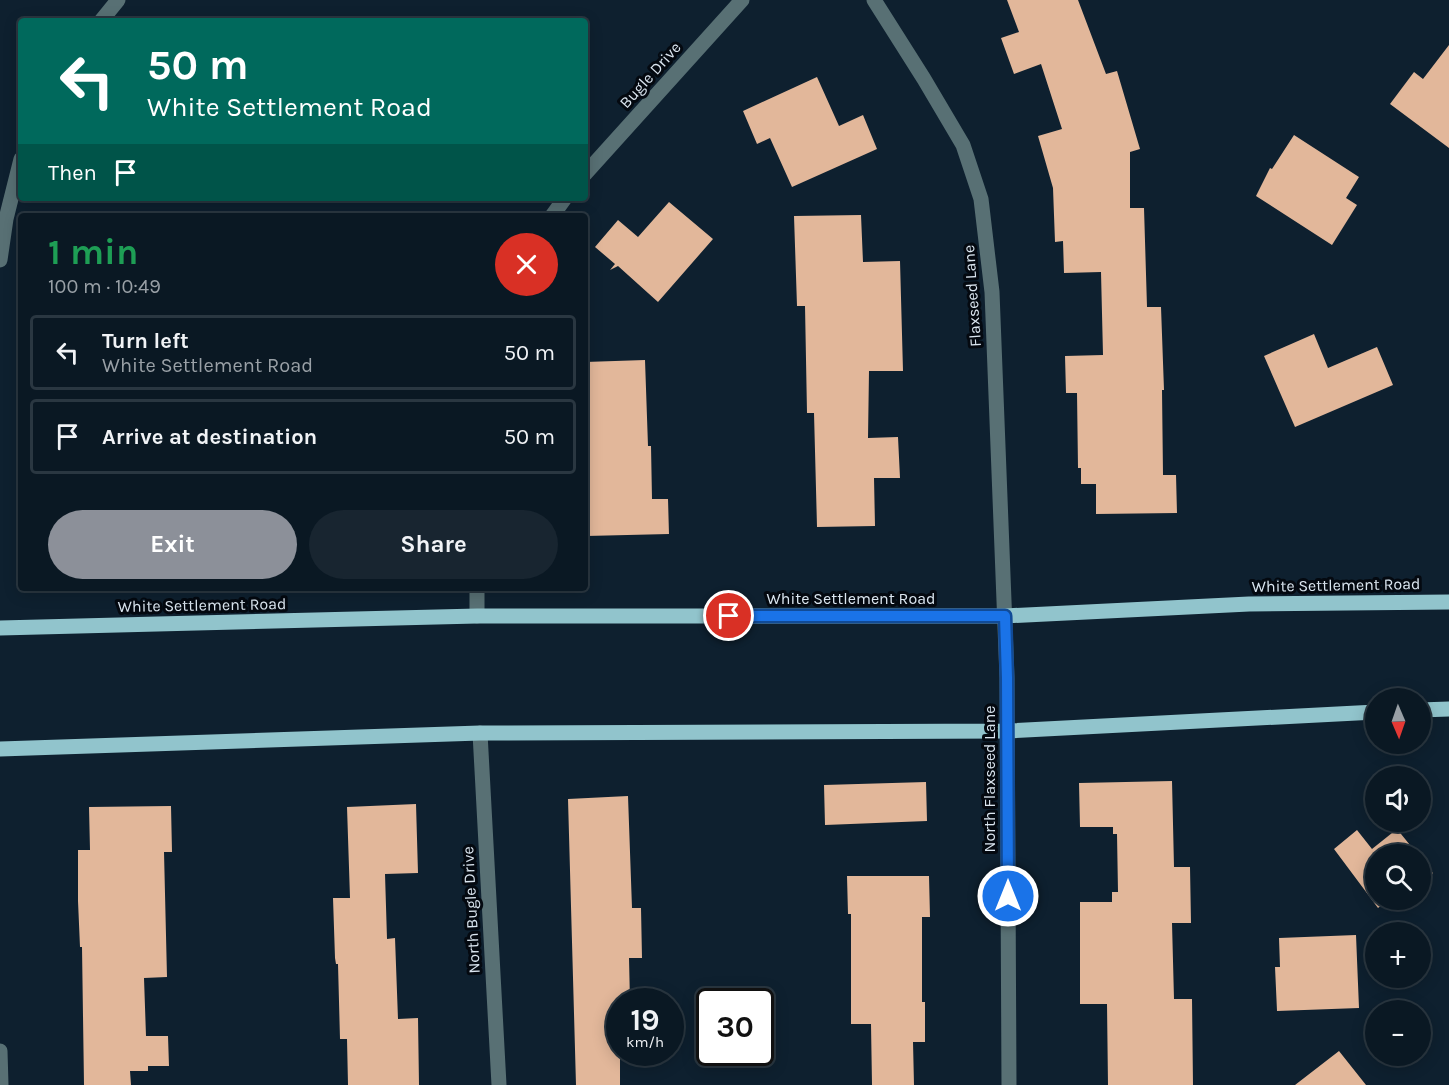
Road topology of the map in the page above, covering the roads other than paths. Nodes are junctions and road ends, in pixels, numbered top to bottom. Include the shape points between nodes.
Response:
1 (118, 0) edge
2 (742, 0) edge
3 (874, 0) edge
4 (103, 18) edge
5 (18, 171) edge
6 (588, 171) edge
7 (0, 260) edge
8 (477, 591) edge
9 (1449, 602) edge
10 (477, 616) junction
11 (1005, 616) junction
12 (0, 628) edge
13 (1449, 709) edge
14 (1431, 710) edge
15 (1365, 713) edge
16 (1007, 731) junction
17 (480, 733) junction
18 (0, 749) edge
19 (0, 1051) edge
20 (1, 1085) edge
21 (499, 1085) edge
22 (1009, 1085) edge

1 - 4 street
2 - 6 street, Bugle Drive
3 - 11 street, Flaxseed Lane via 963,145 981,199 992,292
5 - 7 street
8 - 10 street
9 - 11 main road, White Settlement Road via 1249,604
10 - 11 main road, White Settlement Road
10 - 12 main road, White Settlement Road
11 - 16 street, North Flaxseed Lane
13 - 14 main road
15 - 16 main road
16 - 17 main road
16 - 22 street, North Flaxseed Lane
17 - 18 main road
17 - 21 street, North Bugle Drive
19 - 20 street

